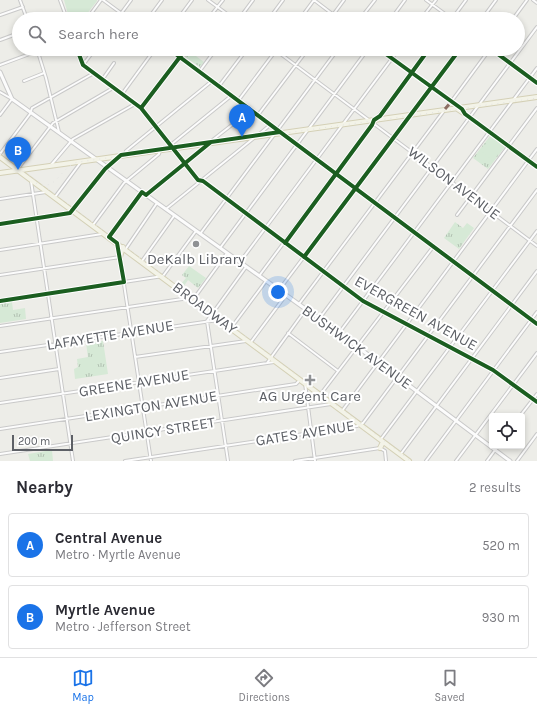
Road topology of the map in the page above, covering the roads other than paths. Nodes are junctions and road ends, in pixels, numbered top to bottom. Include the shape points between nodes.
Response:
1 (20, 0) edge
2 (60, 0) edge
3 (102, 0) edge
4 (131, 0) edge
5 (162, 0) edge
6 (192, 0) edge
7 (208, 0) edge
8 (223, 0) edge
9 (253, 0) edge
10 (283, 0) edge
11 (314, 0) edge
12 (344, 0) edge
13 (375, 0) edge
14 (405, 0) edge
15 (426, 0) edge
16 (436, 0) edge
17 (466, 0) edge
18 (496, 0) edge
19 (527, 0) edge
20 (532, 0) edge
21 (537, 3) edge
22 (432, 4) junction
23 (23, 7) junction
24 (218, 7) junction
25 (25, 12) edge
26 (64, 12) edge
27 (93, 12) edge
28 (120, 12) edge
29 (122, 12) edge
30 (153, 12) edge
31 (183, 12) edge
32 (214, 12) edge
33 (225, 12) edge
34 (244, 12) edge
35 (274, 12) edge
36 (305, 12) edge
37 (329, 12) edge
38 (335, 12) edge
39 (366, 12) edge
40 (396, 12) edge
41 (426, 12) edge
42 (443, 12) edge
43 (457, 12) edge
44 (487, 12) edge
45 (518, 12) edge
46 (0, 16) edge
47 (537, 27) edge
48 (12, 36) edge
49 (0, 40) edge
50 (525, 43) edge
51 (22, 56) edge
52 (39, 56) edge
53 (80, 56) edge
54 (90, 56) edge
55 (150, 56) edge
56 (211, 56) edge
57 (242, 56) edge
58 (272, 56) edge
59 (284, 56) edge
60 (303, 56) edge
61 (333, 56) edge
62 (363, 56) edge
63 (388, 56) edge
64 (394, 56) edge
65 (424, 56) edge
66 (455, 56) edge
67 (485, 56) edge
68 (500, 56) edge
69 (515, 56) edge
70 (180, 57) joint
71 (392, 59) junction
72 (114, 63) dead end
73 (510, 63) junction
74 (0, 65) edge
75 (83, 65) junction
76 (296, 65) junction
77 (537, 68) edge
78 (0, 72) edge
79 (199, 72) junction
80 (44, 73) junction
81 (94, 73) junction
82 (411, 73) junction
83 (530, 77) junction
84 (102, 80) junction
85 (315, 80) junction
86 (24, 81) dead end
87 (212, 81) junction
88 (537, 83) edge
89 (219, 86) junction
90 (114, 88) junction
91 (431, 88) junction
92 (0, 92) edge
93 (122, 94) junction
94 (335, 94) junction
95 (232, 96) junction
96 (51, 97) junction
97 (537, 97) edge
98 (12, 99) junction
99 (513, 100) junction
100 (238, 101) junction
101 (451, 102) junction
102 (135, 104) junction
103 (479, 105) junction
104 (141, 108) junction
105 (458, 108) junction
106 (537, 108) edge
107 (354, 109) junction
108 (445, 109) junction
109 (251, 110) junction
110 (31, 111) junction
111 (412, 114) junction
112 (465, 114) joint
113 (0, 115) edge
114 (258, 116) junction
115 (470, 117) junction
116 (376, 119) junction
117 (368, 120) junction
118 (56, 121) junction
119 (343, 123) junction
120 (373, 123) junction
121 (270, 125) junction
122 (51, 126) junction
123 (156, 127) junction
124 (310, 128) junction
125 (278, 131) junction
126 (59, 132) junction
127 (489, 132) junction
128 (258, 135) junction
129 (393, 138) junction
130 (71, 140) junction
131 (211, 142) junction
132 (297, 144) junction
133 (509, 146) junction
134 (172, 147) junction
135 (160, 149) junction
136 (537, 149) edge
137 (413, 153) junction
138 (0, 154) edge
139 (123, 155) junction
140 (0, 157) edge
141 (96, 159) junction
142 (316, 159) junction
143 (81, 161) junction
144 (528, 161) junction
145 (185, 163) junction
146 (51, 165) junction
147 (107, 167) junction
148 (432, 167) junction
149 (537, 167) edge
150 (17, 170) junction
151 (0, 172) edge
152 (336, 174) junction
153 (31, 180) junction
154 (127, 181) junction
155 (201, 181) junction
156 (452, 182) junction
157 (356, 188) junction
158 (537, 190) edge
159 (47, 192) junction
160 (142, 192) junction
161 (32, 194) junction
162 (146, 195) junction
163 (471, 196) junction
164 (55, 197) junction
165 (0, 199) edge
166 (226, 199) junction
167 (157, 203) junction
168 (375, 203) junction
169 (166, 209) junction
170 (73, 210) junction
171 (491, 211) junction
172 (246, 213) junction
173 (457, 215) dead end
174 (174, 216) junction
175 (395, 218) junction
176 (36, 219) junction
177 (0, 224) edge
178 (93, 225) junction
179 (510, 226) junction
180 (265, 228) junction
181 (196, 231) junction
182 (537, 231) edge
183 (414, 232) junction
184 (200, 234) junction
185 (107, 235) junction
186 (530, 240) junction
187 (117, 243) junction
188 (285, 243) junction
189 (40, 244) junction
190 (537, 246) edge
191 (434, 247) junction
192 (124, 248) junction
193 (220, 248) junction
194 (0, 250) edge
195 (227, 253) junction
196 (120, 257) junction
197 (304, 257) junction
198 (142, 261) junction
199 (453, 261) junction
200 (240, 262) junction
201 (246, 267) junction
202 (44, 269) junction
203 (537, 271) edge
204 (324, 272) junction
205 (0, 275) edge
206 (163, 276) junction
207 (259, 276) junction
208 (473, 276) junction
209 (266, 281) junction
210 (124, 282) junction
211 (343, 286) junction
212 (279, 290) junction
213 (492, 291) junction
214 (48, 294) junction
215 (286, 295) junction
216 (185, 296) junction
217 (191, 298) junction
218 (0, 301) edge
219 (363, 301) junction
220 (299, 304) junction
221 (512, 305) junction
222 (128, 307) junction
223 (306, 309) junction
224 (383, 312) junction
225 (537, 312) edge
226 (211, 313) junction
227 (51, 319) junction
228 (220, 319) junction
229 (319, 319) junction
230 (531, 320) junction
231 (207, 321) junction
232 (407, 324) junction
233 (537, 324) edge
234 (0, 326) edge
235 (231, 328) junction
236 (131, 332) junction
237 (288, 333) junction
238 (339, 333) junction
239 (429, 335) junction
240 (243, 337) junction
241 (249, 341) junction
242 (240, 342) junction
243 (55, 344) junction
244 (211, 346) junction
245 (357, 346) junction
246 (450, 347) junction
247 (0, 352) edge
248 (537, 353) edge
249 (135, 357) junction
250 (270, 358) junction
251 (472, 358) junction
252 (276, 362) junction
253 (378, 362) junction
254 (267, 363) junction
255 (59, 369) junction
256 (493, 370) junction
257 (214, 371) junction
258 (338, 371) junction
259 (398, 377) junction
260 (0, 378) edge
261 (300, 380) junction
262 (139, 382) junction
263 (305, 383) junction
264 (513, 385) junction
265 (417, 391) junction
266 (63, 394) junction
267 (537, 394) edge
268 (320, 395) junction
269 (218, 396) junction
270 (533, 399) junction
271 (327, 402) junction
272 (537, 402) edge
273 (0, 403) edge
274 (436, 406) junction
275 (143, 407) junction
276 (307, 408) junction
277 (342, 411) junction
278 (522, 413) edge
279 (67, 418) junction
280 (456, 420) junction
281 (222, 421) junction
282 (360, 424) junction
283 (0, 429) edge
284 (146, 432) junction
285 (311, 433) junction
286 (537, 434) edge
287 (476, 435) junction
288 (382, 441) junction
289 (70, 444) junction
290 (226, 446) junction
291 (389, 446) junction
292 (380, 448) junction
293 (495, 450) junction
294 (385, 451) junction
295 (0, 454) edge
296 (400, 455) junction
297 (150, 457) junction
298 (315, 460) edge
299 (73, 461) edge
300 (125, 461) edge
301 (151, 461) edge
302 (228, 461) edge
303 (295, 461) edge
304 (386, 461) edge
305 (409, 461) edge
306 (426, 461) edge
307 (456, 461) edge
308 (486, 461) edge
309 (510, 461) edge
310 (517, 461) edge

1 - 23 street
2 - 26 street
3 - 27 street
3 - 28 street
4 - 29 street
5 - 30 street
6 - 31 street
7 - 24 street
8 - 24 street
9 - 34 street
10 - 35 street
11 - 36 street
11 - 37 street
12 - 38 street
13 - 39 street
14 - 40 street
15 - 22 street
16 - 22 street
17 - 43 street
18 - 44 street
19 - 45 street
20 - 21 street
22 - 41 street
22 - 42 street
23 - 25 street
23 - 46 street
24 - 32 street
24 - 33 street
47 - 50 street
48 - 49 street
51 - 74 street
52 - 80 street
53 - 75 street
54 - 75 street
55 - 93 street
56 - 79 street
57 - 89 street
58 - 100 street
59 - 76 street, WILSON AVENUE
60 - 76 street
61 - 85 street
62 - 94 street
63 - 71 street
64 - 71 street
65 - 82 street
66 - 91 street
67 - 101 street
68 - 73 street
69 - 73 street
70 - 79 street
70 - 104 street
71 - 82 street
71 - 107 street
72 - 84 street
73 - 83 street
73 - 103 street
75 - 81 street, EVERGREEN AVENUE
76 - 85 street, WILSON AVENUE
76 - 114 street
77 - 83 street
78 - 98 main road
79 - 87 street
80 - 86 street
80 - 96 street
81 - 84 street, EVERGREEN AVENUE
81 - 96 street
82 - 91 street
82 - 116 street
83 - 88 street
83 - 99 street
84 - 90 street, EVERGREEN AVENUE
85 - 94 street, WILSON AVENUE
85 - 125 street
87 - 89 street
87 - 123 street
89 - 95 street
90 - 93 street, EVERGREEN AVENUE
90 - 118 street
91 - 101 street
91 - 111 street
92 - 98 street via 8,99
93 - 102 street, EVERGREEN AVENUE
94 - 107 street, WILSON AVENUE
94 - 124 street
95 - 100 street
95 - 134 street via 173,143
96 - 110 street
96 - 118 street
97 - 99 main road
98 - 110 main road, BUSHWICK AVENUE
98 - 113 street
99 - 103 main road
99 - 127 street
100 - 109 street
101 - 105 street
102 - 104 street, EVERGREEN AVENUE
102 - 130 street
103 - 105 main road
103 - 115 street
104 - 123 street, EVERGREEN AVENUE
105 - 108 main road
105 - 112 main road
106 - 133 street
107 - 117 street, WILSON AVENUE
107 - 119 street
108 - 111 main road
108 - 137 street
109 - 114 street
109 - 131 street
110 - 122 main road, BUSHWICK AVENUE
110 - 138 street
111 - 116 main road
111 - 129 street
112 - 115 street
114 - 121 street
115 - 127 street
115 - 148 street
116 - 117 main road
116 - 120 street
117 - 119 main road
117 - 120 street, WILSON AVENUE
118 - 122 street
118 - 126 street
119 - 124 main road
119 - 142 street
120 - 129 street, WILSON AVENUE
120 - 152 street
121 - 125 street
121 - 128 street
122 - 126 main road, BUSHWICK AVENUE
122 - 150 street
123 - 134 street, EVERGREEN AVENUE
123 - 139 street
124 - 125 main road
124 - 132 street
125 - 128 main road
125 - 132 street
125 - 166 street
126 - 130 main road, BUSHWICK AVENUE
127 - 133 street
127 - 156 street
128 - 131 main road
128 - 155 street
129 - 137 street, WILSON AVENUE
129 - 157 street
130 - 141 main road, BUSHWICK AVENUE
130 - 146 street
131 - 134 main road
131 - 145 street
132 - 142 street
132 - 172 street
133 - 144 street
133 - 163 street
134 - 135 main road
134 - 145 street, EVERGREEN AVENUE
135 - 139 main road
135 - 154 street via 159,154
136 - 144 street
137 - 148 street, WILSON AVENUE
137 - 168 street
139 - 141 main road
139 - 147 street
140 - 150 main road, BROADWAY
141 - 143 main road
141 - 147 main road, BUSHWICK AVENUE
142 - 152 street
142 - 180 street
143 - 146 main road
143 - 164 street
144 - 149 street
144 - 171 street
145 - 155 street, EVERGREEN AVENUE
145 - 162 street
146 - 150 main road
147 - 154 main road, BUSHWICK AVENUE
147 - 170 street
148 - 156 street, WILSON AVENUE
148 - 175 street
150 - 151 main road
150 - 153 main road, BROADWAY
152 - 157 street
152 - 188 street
153 - 159 main road, BROADWAY
153 - 161 street
154 - 160 main road, BUSHWICK AVENUE
154 - 178 street
155 - 166 street, EVERGREEN AVENUE
155 - 169 street
156 - 163 street, WILSON AVENUE
156 - 183 street
157 - 168 street
157 - 197 street
158 - 179 street, GATES AVENUE
159 - 161 street
159 - 164 main road, BROADWAY
160 - 162 main road, BUSHWICK AVENUE
160 - 185 street
161 - 165 street
161 - 176 street
162 - 167 main road, BUSHWICK AVENUE
163 - 171 street, WILSON AVENUE
163 - 173 street
164 - 170 main road, BROADWAY
166 - 172 street, EVERGREEN AVENUE
166 - 184 street
167 - 169 main road, BUSHWICK AVENUE
167 - 192 street
168 - 175 street
168 - 204 street
169 - 174 main road, BUSHWICK AVENUE
170 - 176 street via 70,213
170 - 178 main road, BROADWAY
171 - 179 street, WILSON AVENUE
171 - 199 street
172 - 180 street, EVERGREEN AVENUE
172 - 193 street
174 - 181 main road, BUSHWICK AVENUE
174 - 198 street
175 - 183 street
175 - 211 street
176 - 177 street
176 - 189 street
178 - 185 main road, BROADWAY
179 - 186 street, WILSON AVENUE
179 - 208 street, GATES AVENUE
180 - 188 street, EVERGREEN AVENUE
180 - 200 street
181 - 184 main road, BUSHWICK AVENUE
181 - 206 street
182 - 186 street
183 - 191 street
183 - 219 street
184 - 193 main road, BUSHWICK AVENUE
185 - 187 main road, BROADWAY
185 - 189 street
186 - 190 street, WILSON AVENUE
186 - 213 street
187 - 192 main road, BROADWAY
187 - 196 street
188 - 197 street, EVERGREEN AVENUE
188 - 207 street
189 - 194 street
189 - 202 street
191 - 199 street
191 - 224 street
192 - 196 main road
192 - 198 main road, BROADWAY
193 - 195 main road, BUSHWICK AVENUE
195 - 200 main road, BUSHWICK AVENUE
195 - 217 street via 195,297
196 - 202 street
196 - 210 street
197 - 204 street, EVERGREEN AVENUE
197 - 212 street
198 - 206 main road, BROADWAY
199 - 208 street
199 - 232 street
200 - 201 main road, BUSHWICK AVENUE
201 - 207 main road, BUSHWICK AVENUE
201 - 226 street
202 - 205 street
202 - 214 street
203 - 221 street
204 - 211 street, EVERGREEN AVENUE
204 - 220 street
206 - 210 street
206 - 216 main road, BROADWAY
207 - 209 main road, BUSHWICK AVENUE
208 - 213 street
208 - 239 street, GATES AVENUE
209 - 212 main road, BUSHWICK AVENUE
209 - 235 street
210 - 214 street
210 - 222 street
211 - 219 street, EVERGREEN AVENUE
211 - 229 street
212 - 215 main road, BUSHWICK AVENUE
213 - 221 street
213 - 246 street
214 - 218 street
214 - 227 street
215 - 220 main road, BUSHWICK AVENUE
215 - 241 street
216 - 217 main road, BROADWAY
216 - 222 street
217 - 226 main road, BROADWAY
219 - 224 street, EVERGREEN AVENUE
219 - 238 street
220 - 223 main road, BUSHWICK AVENUE
221 - 230 street
221 - 251 street
222 - 227 street
222 - 236 street
223 - 229 main road, BUSHWICK AVENUE
223 - 237 street
224 - 232 street, EVERGREEN AVENUE
224 - 245 street
225 - 230 street
226 - 228 main road, BROADWAY
226 - 231 street
227 - 234 street
227 - 243 street
228 - 231 street, LAFAYETTE AVENUE
228 - 235 main road, BROADWAY
229 - 238 main road, BUSHWICK AVENUE
230 - 233 street
230 - 256 street
231 - 236 street, LAFAYETTE AVENUE
231 - 244 street
232 - 239 street, EVERGREEN AVENUE
232 - 253 street
235 - 240 main road, BROADWAY
236 - 243 street, LAFAYETTE AVENUE
236 - 249 street
237 - 250 street
237 - 258 street
238 - 245 main road, BUSHWICK AVENUE
239 - 246 street, EVERGREEN AVENUE
239 - 259 street, GATES AVENUE
240 - 241 main road, BROADWAY
240 - 242 street
241 - 242 street
241 - 250 main road, BROADWAY
242 - 244 street
243 - 247 street, LAFAYETTE AVENUE
243 - 255 street
244 - 249 street
244 - 257 street
245 - 253 main road, BUSHWICK AVENUE
245 - 258 street
246 - 251 street, EVERGREEN AVENUE
246 - 265 street
248 - 264 street
249 - 262 street
250 - 252 main road, BROADWAY
250 - 254 street
251 - 256 street, EVERGREEN AVENUE
251 - 274 street
252 - 254 street, GREENE AVENUE
252 - 261 main road, BROADWAY
253 - 259 main road, BUSHWICK AVENUE
253 - 277 street
254 - 257 street, GREENE AVENUE
255 - 260 street
255 - 266 street
256 - 264 street, EVERGREEN AVENUE
256 - 280 street
257 - 262 street, GREENE AVENUE
257 - 269 street
258 - 268 street
259 - 265 main road, BUSHWICK AVENUE
259 - 282 street, GATES AVENUE
261 - 263 main road, BROADWAY
261 - 269 street, LEXINGTON AVENUE via 296,384
262 - 266 street, GREENE AVENUE
262 - 275 street
263 - 268 main road, BROADWAY
263 - 276 street
264 - 270 street, EVERGREEN AVENUE
264 - 287 street
265 - 274 main road, BUSHWICK AVENUE
265 - 288 street
266 - 273 street, GREENE AVENUE
266 - 279 street
267 - 270 street
268 - 271 main road, BROADWAY
269 - 275 street, LEXINGTON AVENUE
269 - 281 street
270 - 272 street, EVERGREEN AVENUE
270 - 278 street
271 - 276 street, QUINCY STREET
271 - 277 main road, BROADWAY
274 - 280 main road, BUSHWICK AVENUE
274 - 296 street
275 - 279 street, LEXINGTON AVENUE
275 - 284 street
276 - 281 street, QUINCY STREET
276 - 285 street
277 - 282 main road, BROADWAY
279 - 283 street, LEXINGTON AVENUE
279 - 289 street
280 - 287 main road, BUSHWICK AVENUE
280 - 306 street
281 - 284 street, QUINCY STREET
281 - 290 street
282 - 285 street, GATES AVENUE
282 - 288 main road, BROADWAY
284 - 289 street, QUINCY STREET
284 - 297 street
285 - 290 street, GATES AVENUE
285 - 298 street
286 - 310 street
287 - 293 main road, BUSHWICK AVENUE
287 - 307 street
288 - 291 main road, BROADWAY
288 - 292 main road
289 - 295 street, QUINCY STREET
289 - 299 street
290 - 297 street, GATES AVENUE
290 - 302 street
291 - 294 main road
291 - 296 main road, BROADWAY
292 - 294 street
292 - 298 street
293 - 308 street
293 - 309 main road, BUSHWICK AVENUE
294 - 304 street
296 - 305 main road, BROADWAY
297 - 300 street, GATES AVENUE
297 - 301 street
298 - 303 street

